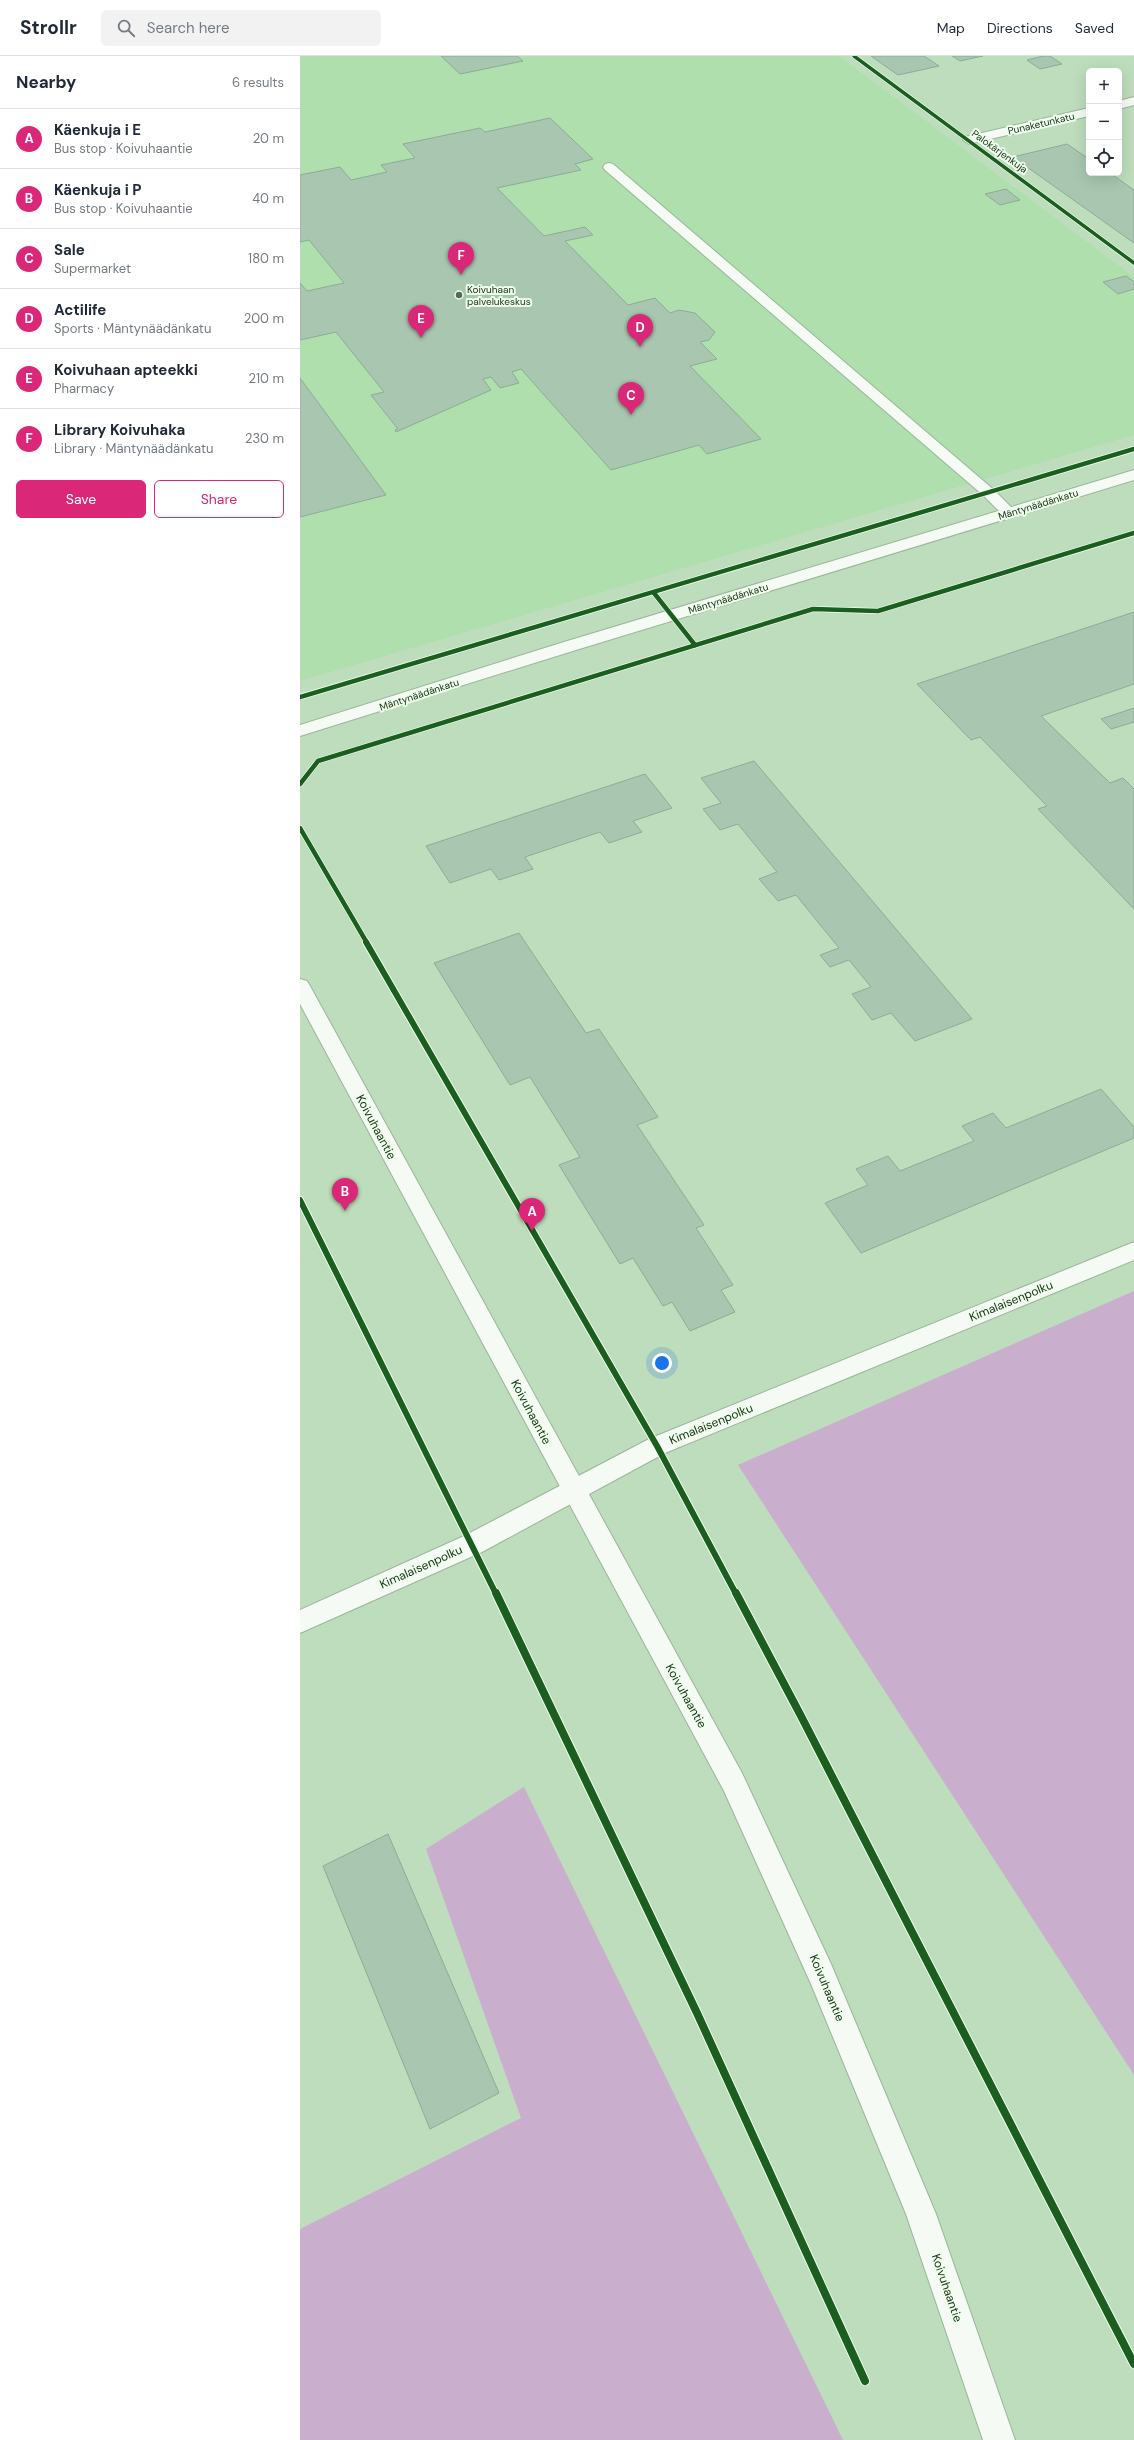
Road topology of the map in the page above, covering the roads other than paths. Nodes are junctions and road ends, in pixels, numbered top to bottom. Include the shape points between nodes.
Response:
1 (1134, 101) edge
2 (1122, 104) edge
3 (1086, 113) edge
4 (969, 140) road end
5 (609, 167) road end
6 (1134, 475) edge
7 (1008, 512) junction
8 (300, 731) edge
9 (300, 986) edge
10 (1134, 1251) edge
11 (574, 1492) junction
12 (300, 1622) edge
13 (999, 2440) edge

1 - 2 street
3 - 4 street, Punaketunkatu
5 - 7 street
6 - 7 street, Mäntynäädänkatu
7 - 8 street, Mäntynäädänkatu
9 - 11 street, Koivuhaantie
10 - 11 street, Kimalaisenpolku via 657,1446
11 - 12 street, Kimalaisenpolku via 473,1544
11 - 13 street, Koivuhaantie via 733,1782 822,1974 921,2214

